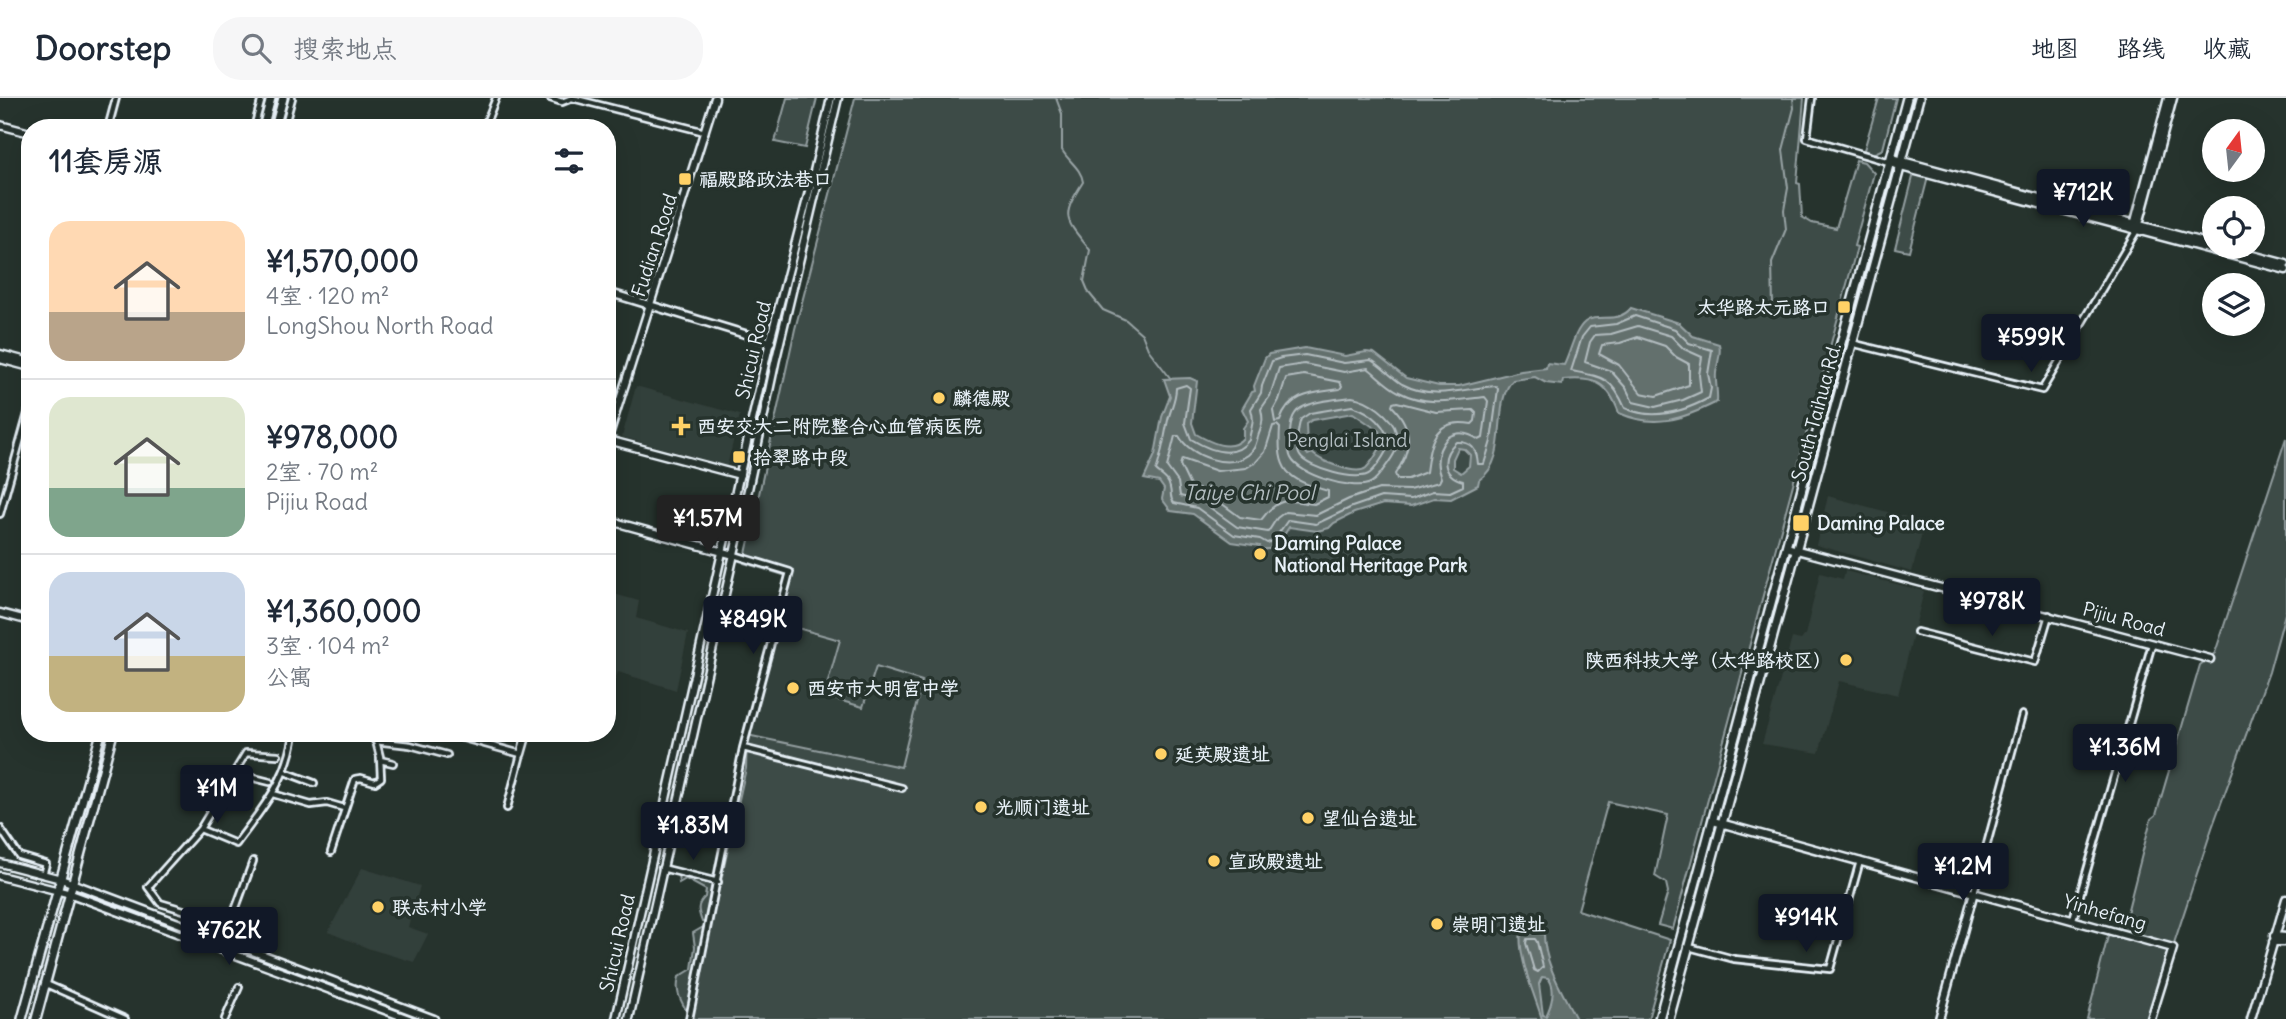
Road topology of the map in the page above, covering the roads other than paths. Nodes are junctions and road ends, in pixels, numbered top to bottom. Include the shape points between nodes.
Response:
1 (116, 98) edge
2 (262, 98) edge
3 (271, 98) edge
4 (283, 98) edge
5 (292, 98) edge
6 (496, 98) edge
7 (550, 98) edge
8 (572, 98) edge
9 (715, 98) edge
10 (831, 98) edge
11 (838, 98) edge
12 (1812, 98) edge
13 (1907, 98) edge
14 (1919, 98) edge
15 (2170, 98) edge
16 (110, 119) edge
17 (256, 119) edge
18 (265, 119) edge
19 (277, 119) edge
20 (286, 119) edge
21 (488, 119) edge
22 (0, 125) edge
23 (21, 131) edge
24 (706, 132) junction
25 (1891, 160) junction
26 (1902, 164) junction
27 (2136, 226) junction
28 (2202, 242) edge
29 (2265, 258) edge
30 (2286, 264) edge
31 (2286, 270) edge
32 (616, 295) edge
33 (651, 305) junction
34 (770, 341) junction
35 (1851, 342) junction
36 (780, 344) junction
37 (0, 357) edge
38 (21, 363) edge
39 (616, 412) edge
40 (21, 438) edge
41 (616, 442) edge
42 (740, 475) junction
43 (0, 514) edge
44 (616, 522) edge
45 (1786, 547) junction
46 (1796, 550) junction
47 (723, 552) junction
48 (734, 555) junction
49 (0, 613) edge
50 (2049, 615) junction
51 (21, 619) edge
52 (1917, 632) dead end
53 (2152, 643) junction
54 (2210, 659) dead end
55 (2022, 715) dead end
56 (99, 742) edge
57 (111, 742) edge
58 (292, 742) edge
59 (375, 742) edge
60 (384, 742) edge
61 (478, 742) edge
62 (525, 742) edge
63 (743, 748) junction
64 (522, 754) junction
65 (278, 755) dead end
66 (447, 755) dead end
67 (380, 760) junction
68 (393, 763) dead end
69 (285, 772) junction
70 (234, 773) junction
71 (270, 782) dead end
72 (314, 783) dead end
73 (902, 788) dead end
74 (273, 794) junction
75 (344, 808) junction
76 (507, 808) dead end
77 (1718, 822) junction
78 (0, 828) edge
79 (200, 829) junction
80 (331, 852) dead end
81 (253, 861) dead end
82 (1860, 861) junction
83 (0, 863) edge
84 (662, 868) junction
85 (43, 875) junction
86 (0, 876) edge
87 (61, 879) junction
88 (718, 882) junction
89 (73, 886) junction
90 (57, 891) junction
91 (1974, 892) junction
92 (71, 894) junction
93 (2286, 899) edge
94 (2073, 919) junction
95 (2286, 937) edge
96 (2274, 939) junction
97 (2286, 943) edge
98 (1688, 947) junction
99 (46, 984) junction
100 (239, 987) dead end
101 (22, 1019) edge
102 (36, 1019) edge
103 (125, 1019) edge
104 (225, 1019) edge
105 (409, 1019) edge
106 (435, 1019) edge
107 (616, 1019) edge
108 (629, 1019) edge
109 (689, 1019) edge
110 (1659, 1019) edge
111 (1669, 1019) edge
112 (1939, 1019) edge
113 (2151, 1019) edge
114 (2251, 1019) edge

1 - 16 street
2 - 17 street
3 - 18 main road
4 - 19 main road
5 - 20 street
6 - 21 street
7 - 8 street via 562,102
8 - 24 street
9 - 24 main road, Fudian Road
10 - 34 main road, Shicui Road
11 - 36 main road, Shicui Road
12 - 25 street via 1807,138
13 - 25 main road, South Taihua Rd.
14 - 26 main road, South Taihua Rd.
15 - 27 main road
22 - 23 main road
24 - 33 main road, Fudian Road
25 - 26 main road
25 - 45 main road, South Taihua Rd.
26 - 27 main road
26 - 35 main road, South Taihua Rd.
27 - 28 main road
27 - 31 main road
27 - 35 street via 2042,390
29 - 30 main road
32 - 33 main road
33 - 34 main road
33 - 39 main road, Fudian Road
34 - 36 main road
34 - 42 main road, Shicui Road
35 - 46 main road, South Taihua Rd.
36 - 48 main road, Shicui Road
37 - 38 main road
40 - 43 street
41 - 42 main road
42 - 47 main road, Shicui Road
44 - 47 main road
45 - 46 main road, Pijiu Road
45 - 77 main road, South Taihua Rd.
46 - 50 main road, Pijiu Road
46 - 77 main road, South Taihua Rd.
47 - 48 main road
47 - 107 main road, Shicui Road
48 - 63 street via 790,572
48 - 84 main road, Shicui Road
49 - 51 main road
50 - 52 street via 2035,662
50 - 53 main road, Pijiu Road
53 - 54 main road, Pijiu Road
53 - 94 street
55 - 91 street
56 - 87 main road
57 - 89 main road
58 - 69 street
59 - 67 street
60 - 66 street
61 - 64 street
62 - 64 main road
63 - 73 street
63 - 88 street
64 - 76 street
65 - 70 street via 247,752
67 - 68 street
67 - 75 street via 381,778 375,782 355,779
69 - 72 street
69 - 74 street
70 - 71 street
70 - 79 street
74 - 75 street via 311,806 327,803
74 - 79 street via 236,844
75 - 80 street
77 - 82 main road, Yinhefang
77 - 98 main road, South Taihua Rd.
77 - 110 main road, South Taihua Rd.
78 - 85 street via 19,856 46,863
79 - 81 street via 148,887 160,903 230,924
82 - 91 main road, Yinhefang
82 - 98 street via 1830,969 1734,959
83 - 85 main road
84 - 88 street
84 - 108 main road, Shicui Road
85 - 87 main road
86 - 90 main road
87 - 89 main road
87 - 90 main road
88 - 109 street
89 - 92 main road
89 - 106 main road
90 - 92 main road
90 - 101 main road
91 - 94 main road, Yinhefang
91 - 112 main road
92 - 99 main road
92 - 105 main road
93 - 96 main road
94 - 113 main road, Yinhefang via 2174,948
95 - 96 main road
96 - 97 main road
96 - 114 main road
98 - 111 main road, South Taihua Rd.
99 - 102 main road
99 - 103 street
100 - 104 street

